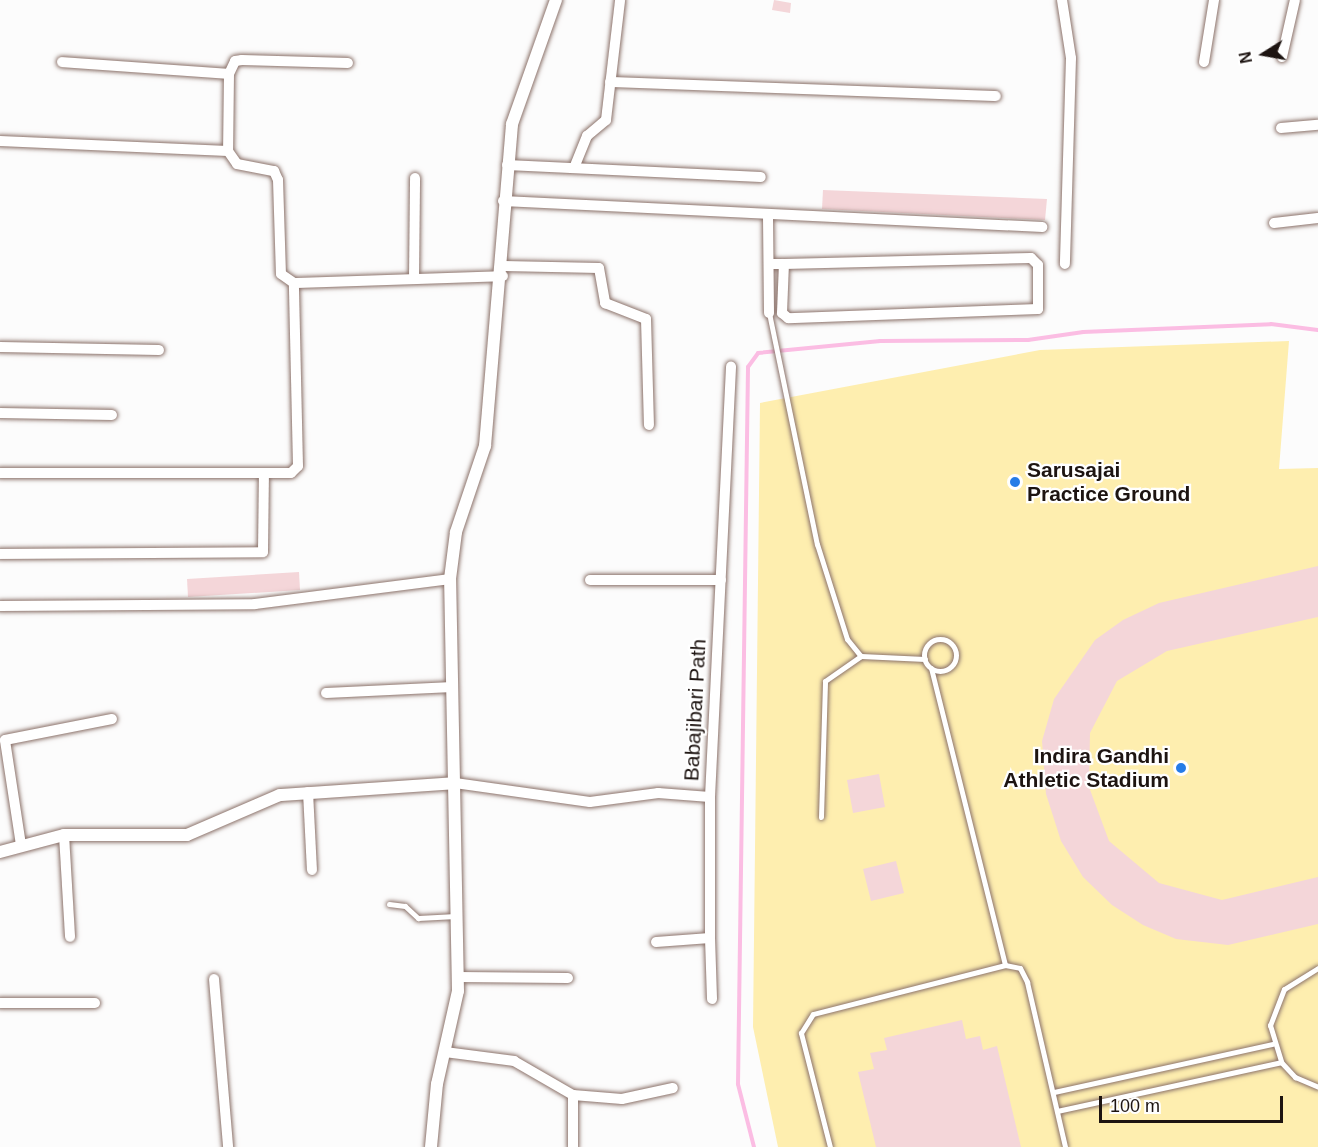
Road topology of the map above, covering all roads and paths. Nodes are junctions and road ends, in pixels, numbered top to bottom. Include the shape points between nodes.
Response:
1 (556, 0) edge
2 (620, 0) edge
3 (1062, 0) edge
4 (1214, 0) edge
5 (1295, 0) edge
6 (1282, 57) dead end
7 (62, 62) dead end
8 (1204, 62) dead end
9 (348, 63) dead end
10 (229, 74) junction
11 (610, 82) junction
12 (996, 96) dead end
13 (1318, 125) edge
14 (1281, 128) dead end
15 (0, 141) edge
16 (228, 151) junction
17 (507, 165) junction
18 (574, 168) junction
19 (761, 177) dead end
20 (416, 178) dead end
21 (503, 201) junction
22 (768, 217) junction
23 (1318, 218) edge
24 (1274, 223) dead end
25 (1042, 227) dead end
26 (769, 264) junction
27 (784, 264) junction
28 (1065, 264) dead end
29 (503, 271) junction
30 (414, 279) junction
31 (294, 283) junction
32 (770, 313) joint
33 (0, 347) edge
34 (159, 350) dead end
35 (730, 367) dead end
36 (0, 413) edge
37 (112, 415) dead end
38 (649, 425) dead end
39 (0, 473) edge
40 (264, 473) junction
41 (0, 554) edge
42 (450, 579) junction
43 (590, 580) dead end
44 (721, 580) junction
45 (0, 606) edge
46 (861, 656) junction
47 (925, 659) junction
48 (931, 668) junction
49 (453, 687) junction
50 (326, 693) dead end
51 (112, 719) dead end
52 (455, 783) junction
53 (309, 792) junction
54 (710, 797) junction
55 (821, 817) dead end
56 (64, 835) junction
57 (21, 845) junction
58 (0, 852) edge
59 (312, 870) dead end
60 (388, 904) dead end
61 (457, 916) junction
62 (70, 937) dead end
63 (710, 938) junction
64 (656, 942) dead end
65 (1005, 965) junction
66 (1318, 968) edge
67 (458, 977) junction
68 (568, 978) dead end
69 (214, 979) dead end
70 (712, 999) dead end
71 (0, 1003) edge
72 (95, 1003) dead end
73 (1273, 1044) junction
74 (445, 1052) junction
75 (1281, 1062) junction
76 (1318, 1087) edge
77 (674, 1088) dead end
78 (1053, 1092) junction
79 (573, 1095) junction
80 (1057, 1111) junction
81 (228, 1147) edge
82 (431, 1147) edge
83 (573, 1147) edge
84 (830, 1147) edge
85 (1065, 1147) edge

1 - 17 street via 512,124
2 - 11 street
3 - 28 street via 1071,58
4 - 8 street
5 - 6 street
7 - 10 street
9 - 10 street via 242,60 235,61
10 - 16 street
11 - 12 street
11 - 18 street via 606,120 587,136
13 - 14 street
15 - 16 street
16 - 31 street via 237,164 273,171 278,180 281,274
17 - 18 street
17 - 21 street
18 - 19 street
20 - 30 street
21 - 22 street
21 - 29 street
22 - 25 street
22 - 26 street
23 - 24 street
26 - 27 street
26 - 32 street
27 - 27 street via 1031,258 1038,265 1038,309 788,318 782,313
29 - 30 street
29 - 38 street via 599,268 605,303 646,319
29 - 42 street via 485,446 456,532
30 - 31 street
31 - 40 street via 298,466 291,473
32 - 46 lane via 773,346 817,544 847,639
33 - 34 street
35 - 44 street, Babajibari Path
36 - 37 street
39 - 40 street
40 - 41 street via 263,552
42 - 45 street via 255,604
42 - 49 street
43 - 44 street
44 - 54 street, Babajibari Path
46 - 47 lane
46 - 55 lane via 832,673 822,693
47 - 48 lane
47 - 48 lane via 932,640 952,644 954,664 941,671
48 - 65 lane
49 - 50 street
49 - 52 street
51 - 57 street via 5,740
52 - 53 street
52 - 54 street, Babajibari Path via 590,802 658,793
52 - 61 street
53 - 56 street via 266,800 187,836
53 - 59 street
54 - 63 street
56 - 57 street
56 - 62 street
57 - 58 street
60 - 61 lane via 405,906 418,918
61 - 67 street
63 - 64 street
63 - 70 street
65 - 78 lane via 1020,968 1027,982
65 - 84 lane via 813,1014 801,1033
66 - 73 lane via 1284,989 1270,1025
67 - 68 street
67 - 74 street
69 - 81 street
71 - 72 street
73 - 75 lane
73 - 78 lane
74 - 79 street via 514,1061
74 - 82 street
75 - 76 lane via 1295,1077
75 - 80 lane
77 - 79 street via 622,1099
78 - 80 lane
79 - 83 street
80 - 85 lane

